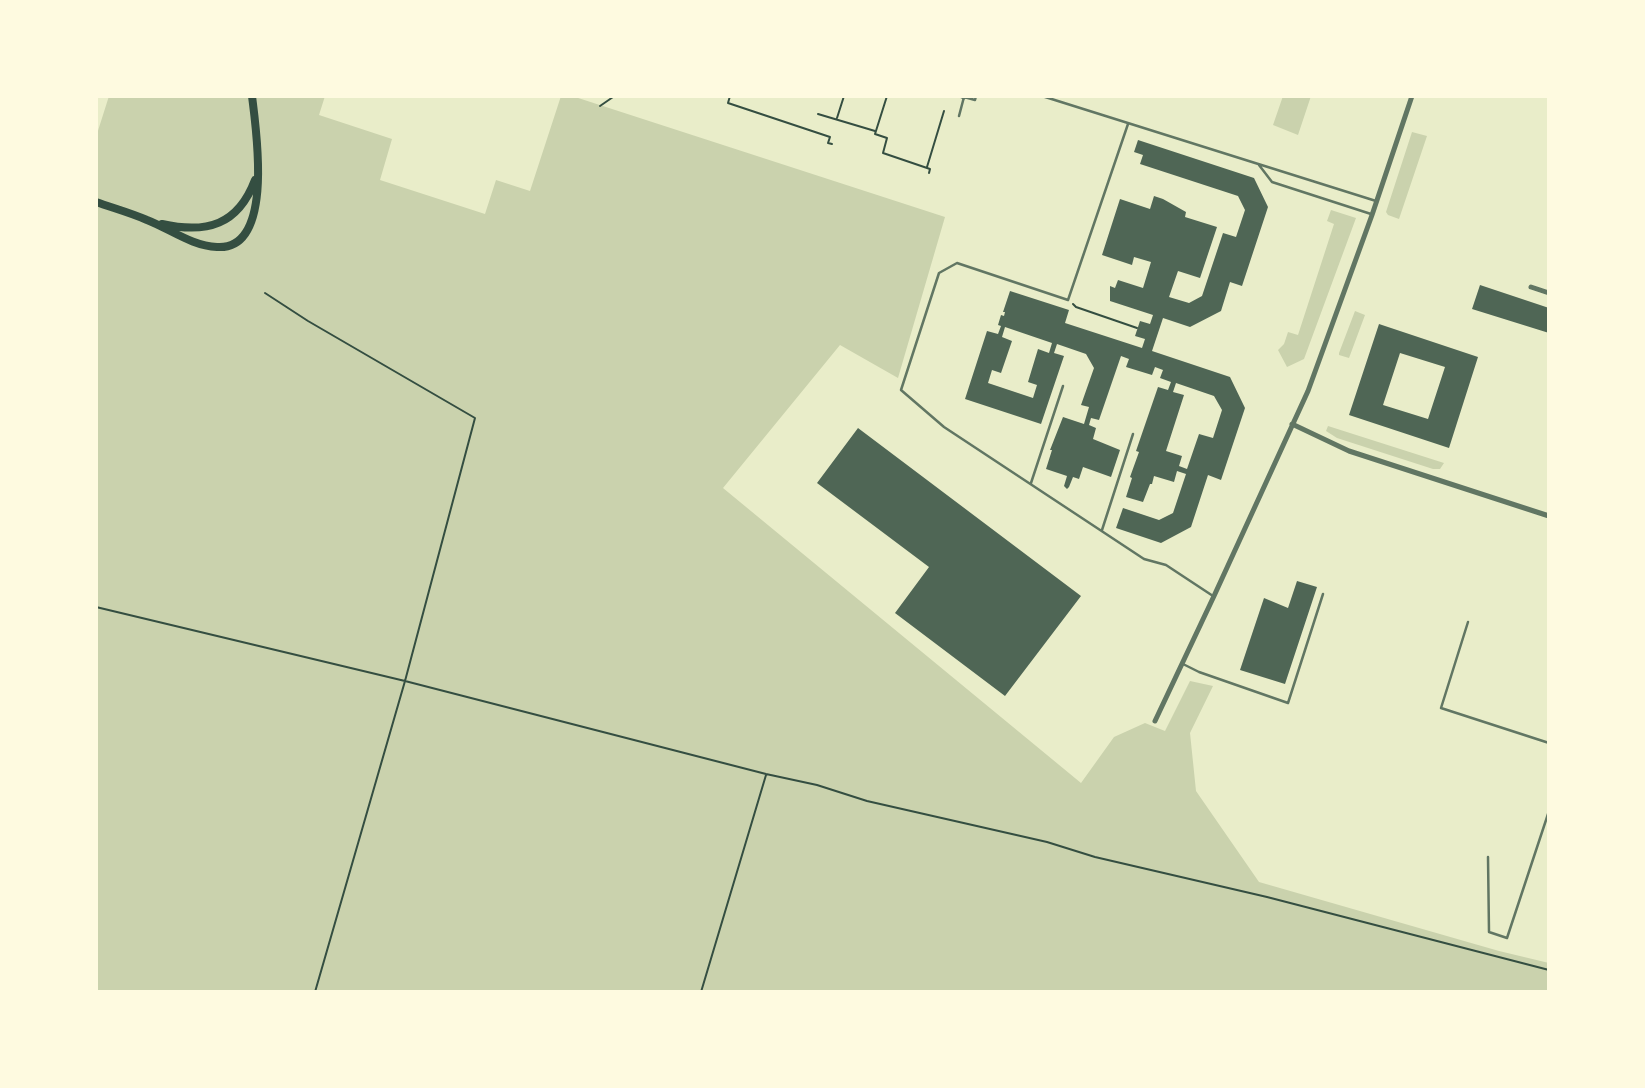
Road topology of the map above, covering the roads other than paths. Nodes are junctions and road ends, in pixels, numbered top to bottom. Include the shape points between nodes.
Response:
1 (252, 96) edge
2 (976, 96) edge
3 (1042, 96) edge
4 (1412, 96) edge
5 (963, 97) edge
6 (959, 116) dead end
7 (1128, 124) junction
8 (1259, 165) junction
9 (258, 170) junction
10 (1377, 201) junction
11 (100, 203) edge
12 (1372, 215) junction
13 (149, 220) junction
14 (1531, 287) dead end
15 (1549, 293) edge
16 (1063, 386) dead end
17 (1292, 424) junction
18 (1133, 434) dead end
19 (1031, 484) junction
20 (1549, 516) edge
21 (1102, 530) junction
22 (1323, 594) dead end
23 (1214, 596) junction
24 (1468, 622) dead end
25 (1183, 664) junction
26 (1155, 721) dead end
27 (1549, 743) edge
28 (1549, 811) edge
29 (1488, 857) dead end

1 - 9 main road
2 - 5 lane via 975,100
3 - 7 lane
4 - 10 street
5 - 6 lane
7 - 8 lane
7 - 19 lane via 1069,300 957,263 939,273 901,390 944,428
8 - 10 lane
8 - 12 lane via 1272,182
9 - 13 main road via 247,197 226,220 199,228
9 - 13 main road via 253,219 233,244 203,245
10 - 12 street
11 - 13 main road
12 - 17 street
14 - 15 street
16 - 19 lane
17 - 20 street via 1349,451
17 - 23 street
18 - 21 lane
19 - 21 lane
21 - 23 lane via 1144,559 1166,565
22 - 25 lane via 1288,703
23 - 25 street
24 - 27 lane via 1441,708
25 - 26 street
28 - 29 lane via 1507,938 1489,932

